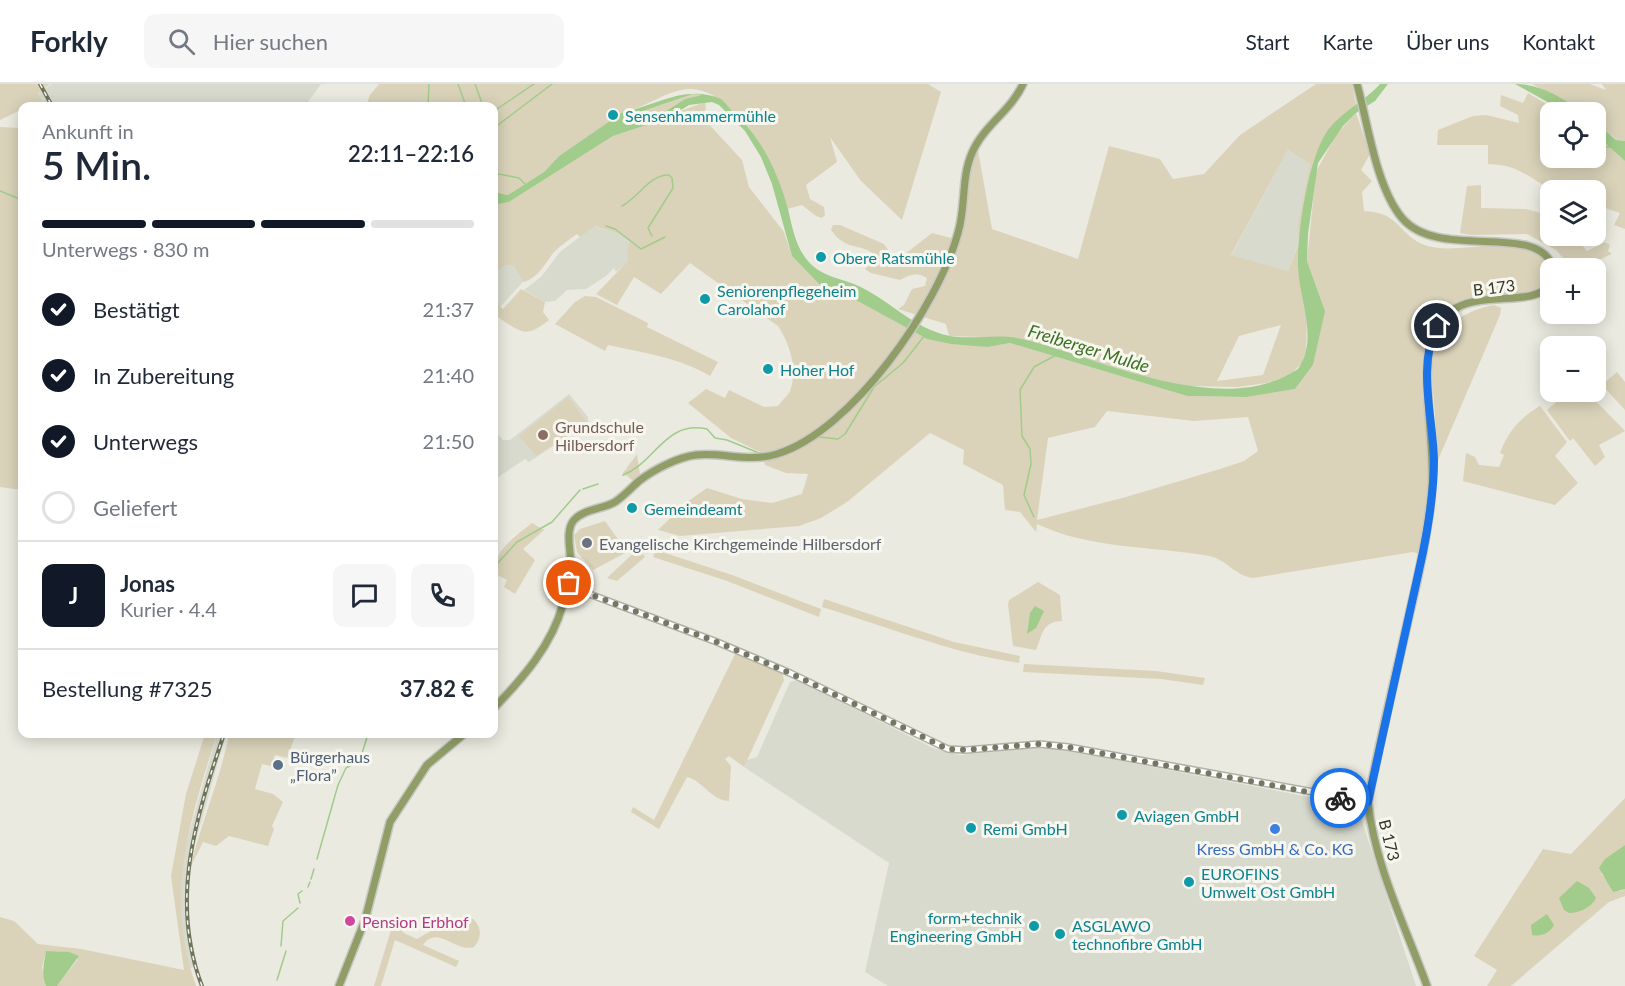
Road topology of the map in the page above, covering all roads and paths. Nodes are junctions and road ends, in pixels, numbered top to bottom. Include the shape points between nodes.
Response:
1 (1023, 84) edge
2 (1357, 84) edge
3 (1548, 258) edge
4 (1540, 294) edge
5 (568, 586) junction
6 (498, 704) edge
7 (459, 738) edge
8 (1368, 802) junction
9 (339, 986) edge
10 (1427, 986) edge

1 - 5 main road via 971,155 958,233 931,297 898,348 842,413 807,441 769,456 689,457 645,476 610,505 579,516 570,527
2 - 3 main road via 1390,201 1403,220 1423,234 1447,241 1528,245
4 - 8 main road, B 173 / B 173 via 1485,298 1464,305 1448,314 1430,339 1427,353 1434,459 1430,516
5 - 6 main road via 542,650
5 - 8 street via 790,673 948,749 1039,744 1068,747
7 - 9 main road via 427,765 390,822 365,921
8 - 10 main road, B 173 / B 173 via 1384,872

